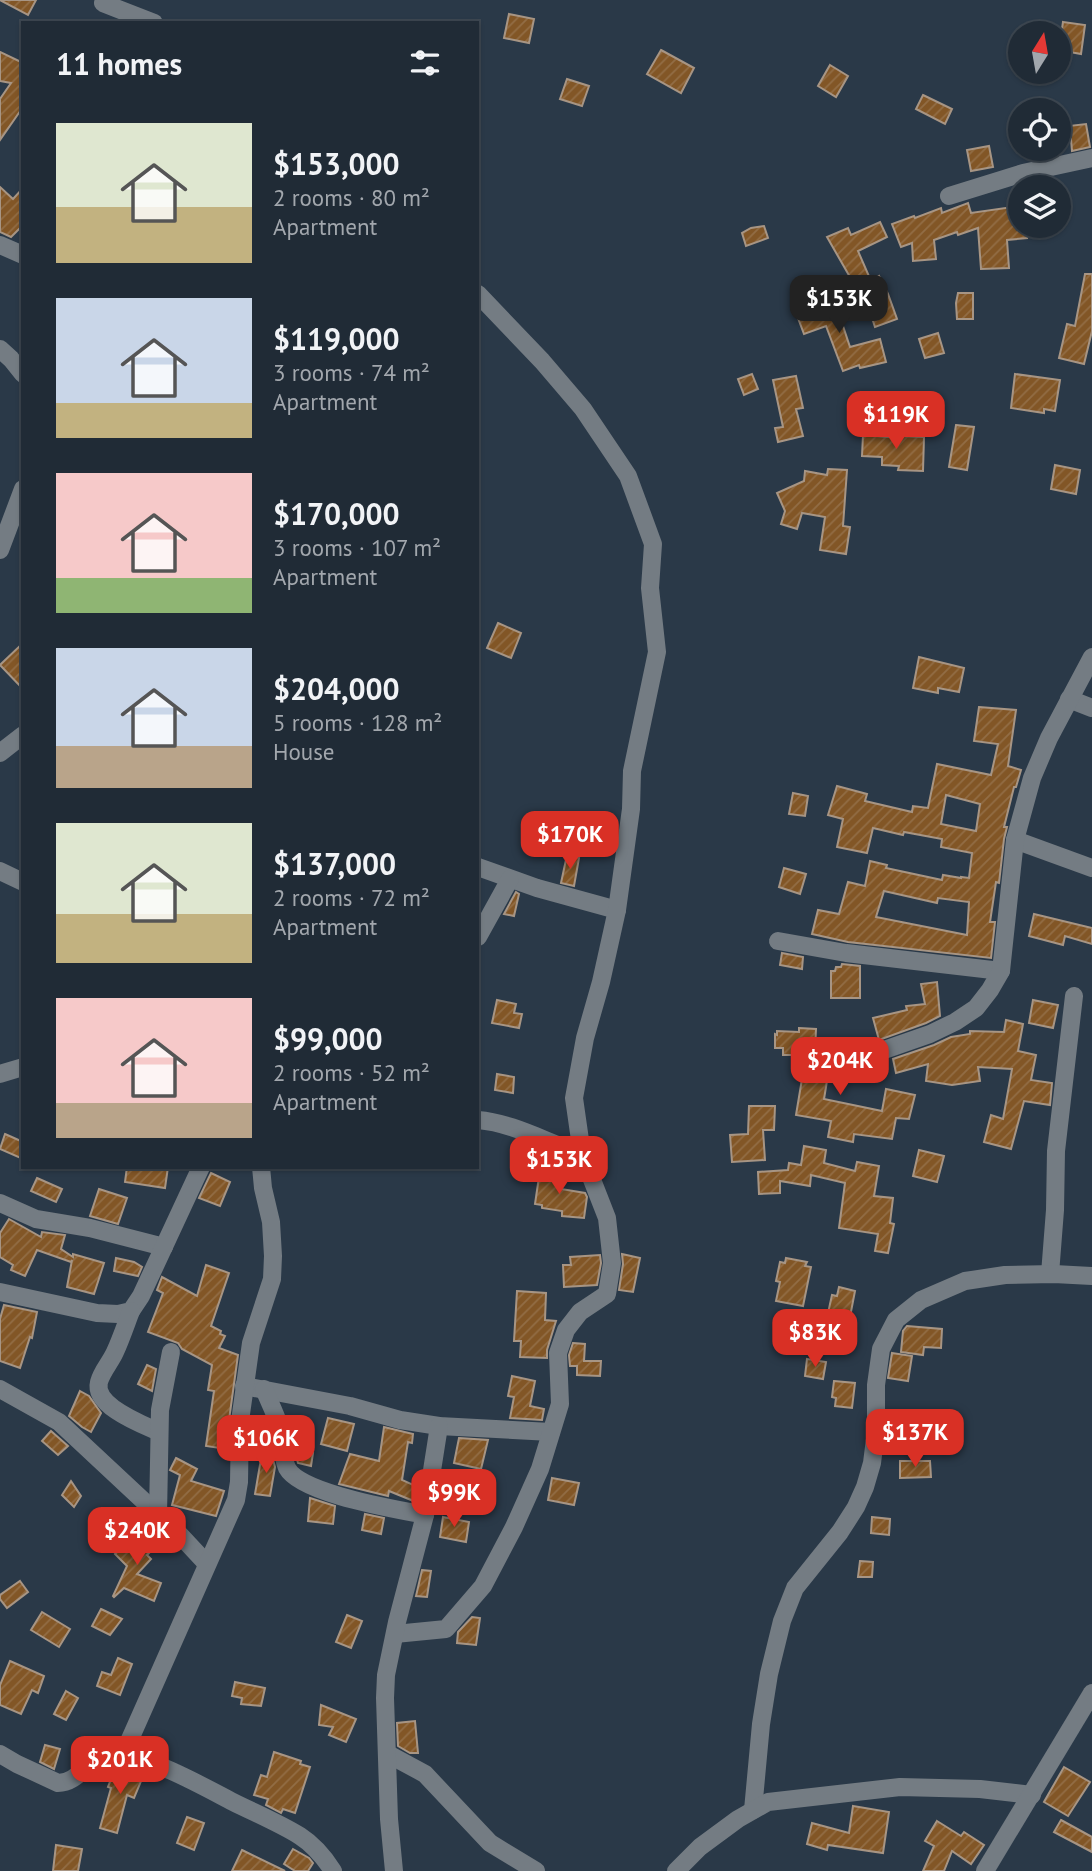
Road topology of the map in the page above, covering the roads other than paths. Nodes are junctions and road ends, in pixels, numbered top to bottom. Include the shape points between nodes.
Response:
1 (103, 3) dead end
2 (149, 21) edge
3 (1092, 158) edge
4 (949, 196) dead end
5 (0, 245) edge
6 (21, 254) edge
7 (479, 296) edge
8 (0, 349) edge
9 (21, 372) edge
10 (21, 494) edge
11 (0, 550) edge
12 (1092, 657) edge
13 (1069, 699) junction
14 (1092, 708) edge
15 (21, 737) edge
16 (0, 753) edge
17 (1015, 840) junction
18 (479, 867) edge
19 (1092, 868) edge
20 (0, 871) edge
21 (510, 879) junction
22 (21, 881) edge
23 (617, 910) junction
24 (479, 935) edge
25 (778, 941) dead end
26 (1001, 971) junction
27 (1074, 996) dead end
28 (844, 1064) dead end
29 (479, 1120) edge
30 (582, 1154) junction
31 (200, 1169) edge
32 (261, 1169) edge
33 (0, 1203) edge
34 (164, 1247) junction
35 (1049, 1275) junction
36 (1092, 1276) edge
37 (0, 1292) edge
38 (131, 1311) junction
39 (171, 1352) dead end
40 (244, 1386) junction
41 (0, 1389) edge
42 (264, 1390) junction
43 (439, 1426) junction
44 (159, 1432) junction
45 (551, 1432) junction
46 (159, 1515) junction
47 (425, 1515) junction
48 (207, 1564) junction
49 (395, 1634) junction
50 (1092, 1693) edge
51 (0, 1754) edge
52 (388, 1754) junction
53 (123, 1755) junction
54 (1032, 1795) junction
55 (753, 1810) junction
56 (333, 1871) edge
57 (394, 1871) edge
58 (536, 1871) edge
59 (676, 1871) edge
60 (985, 1871) edge

1 - 2 street
3 - 4 street
5 - 6 street
7 - 23 street via 583,409 628,476 653,544 650,588 657,652 632,771
8 - 9 street
10 - 11 street
12 - 13 street
13 - 14 street
13 - 17 street via 1031,778
15 - 16 street
17 - 19 street
17 - 26 street
18 - 21 street
20 - 22 street
21 - 23 street
21 - 24 street
23 - 30 street via 584,1038 574,1098
25 - 26 street
26 - 28 street via 976,1008 955,1022
27 - 35 street via 1056,1151
29 - 30 street via 516,1128
30 - 45 street via 607,1218 612,1263 607,1294 580,1312 566,1330 558,1353 560,1404
31 - 34 street
32 - 40 street via 271,1222 272,1279 251,1343
33 - 34 street via 36,1219
34 - 38 street
35 - 36 street
35 - 55 street via 965,1281 921,1300 896,1320 881,1349 873,1463 866,1487 840,1532 795,1588 782,1621 761,1724
37 - 38 street via 97,1313
38 - 44 street via 98,1390 105,1402
39 - 44 street
40 - 42 street
40 - 48 street via 236,1500
41 - 46 street via 59,1422
42 - 43 street
42 - 47 street via 279,1427 288,1469 295,1476 330,1493
43 - 45 street
43 - 47 street
44 - 46 street
45 - 49 street via 540,1469 483,1586 446,1629
46 - 48 street
47 - 49 street
48 - 53 street
49 - 52 street via 386,1675
50 - 54 street
51 - 53 street via 58,1783 72,1780 97,1759
52 - 57 street
52 - 58 street via 425,1774 490,1843
53 - 56 street via 186,1778 301,1837
54 - 55 street via 900,1787 768,1802
54 - 60 street
55 - 59 street via 700,1847

